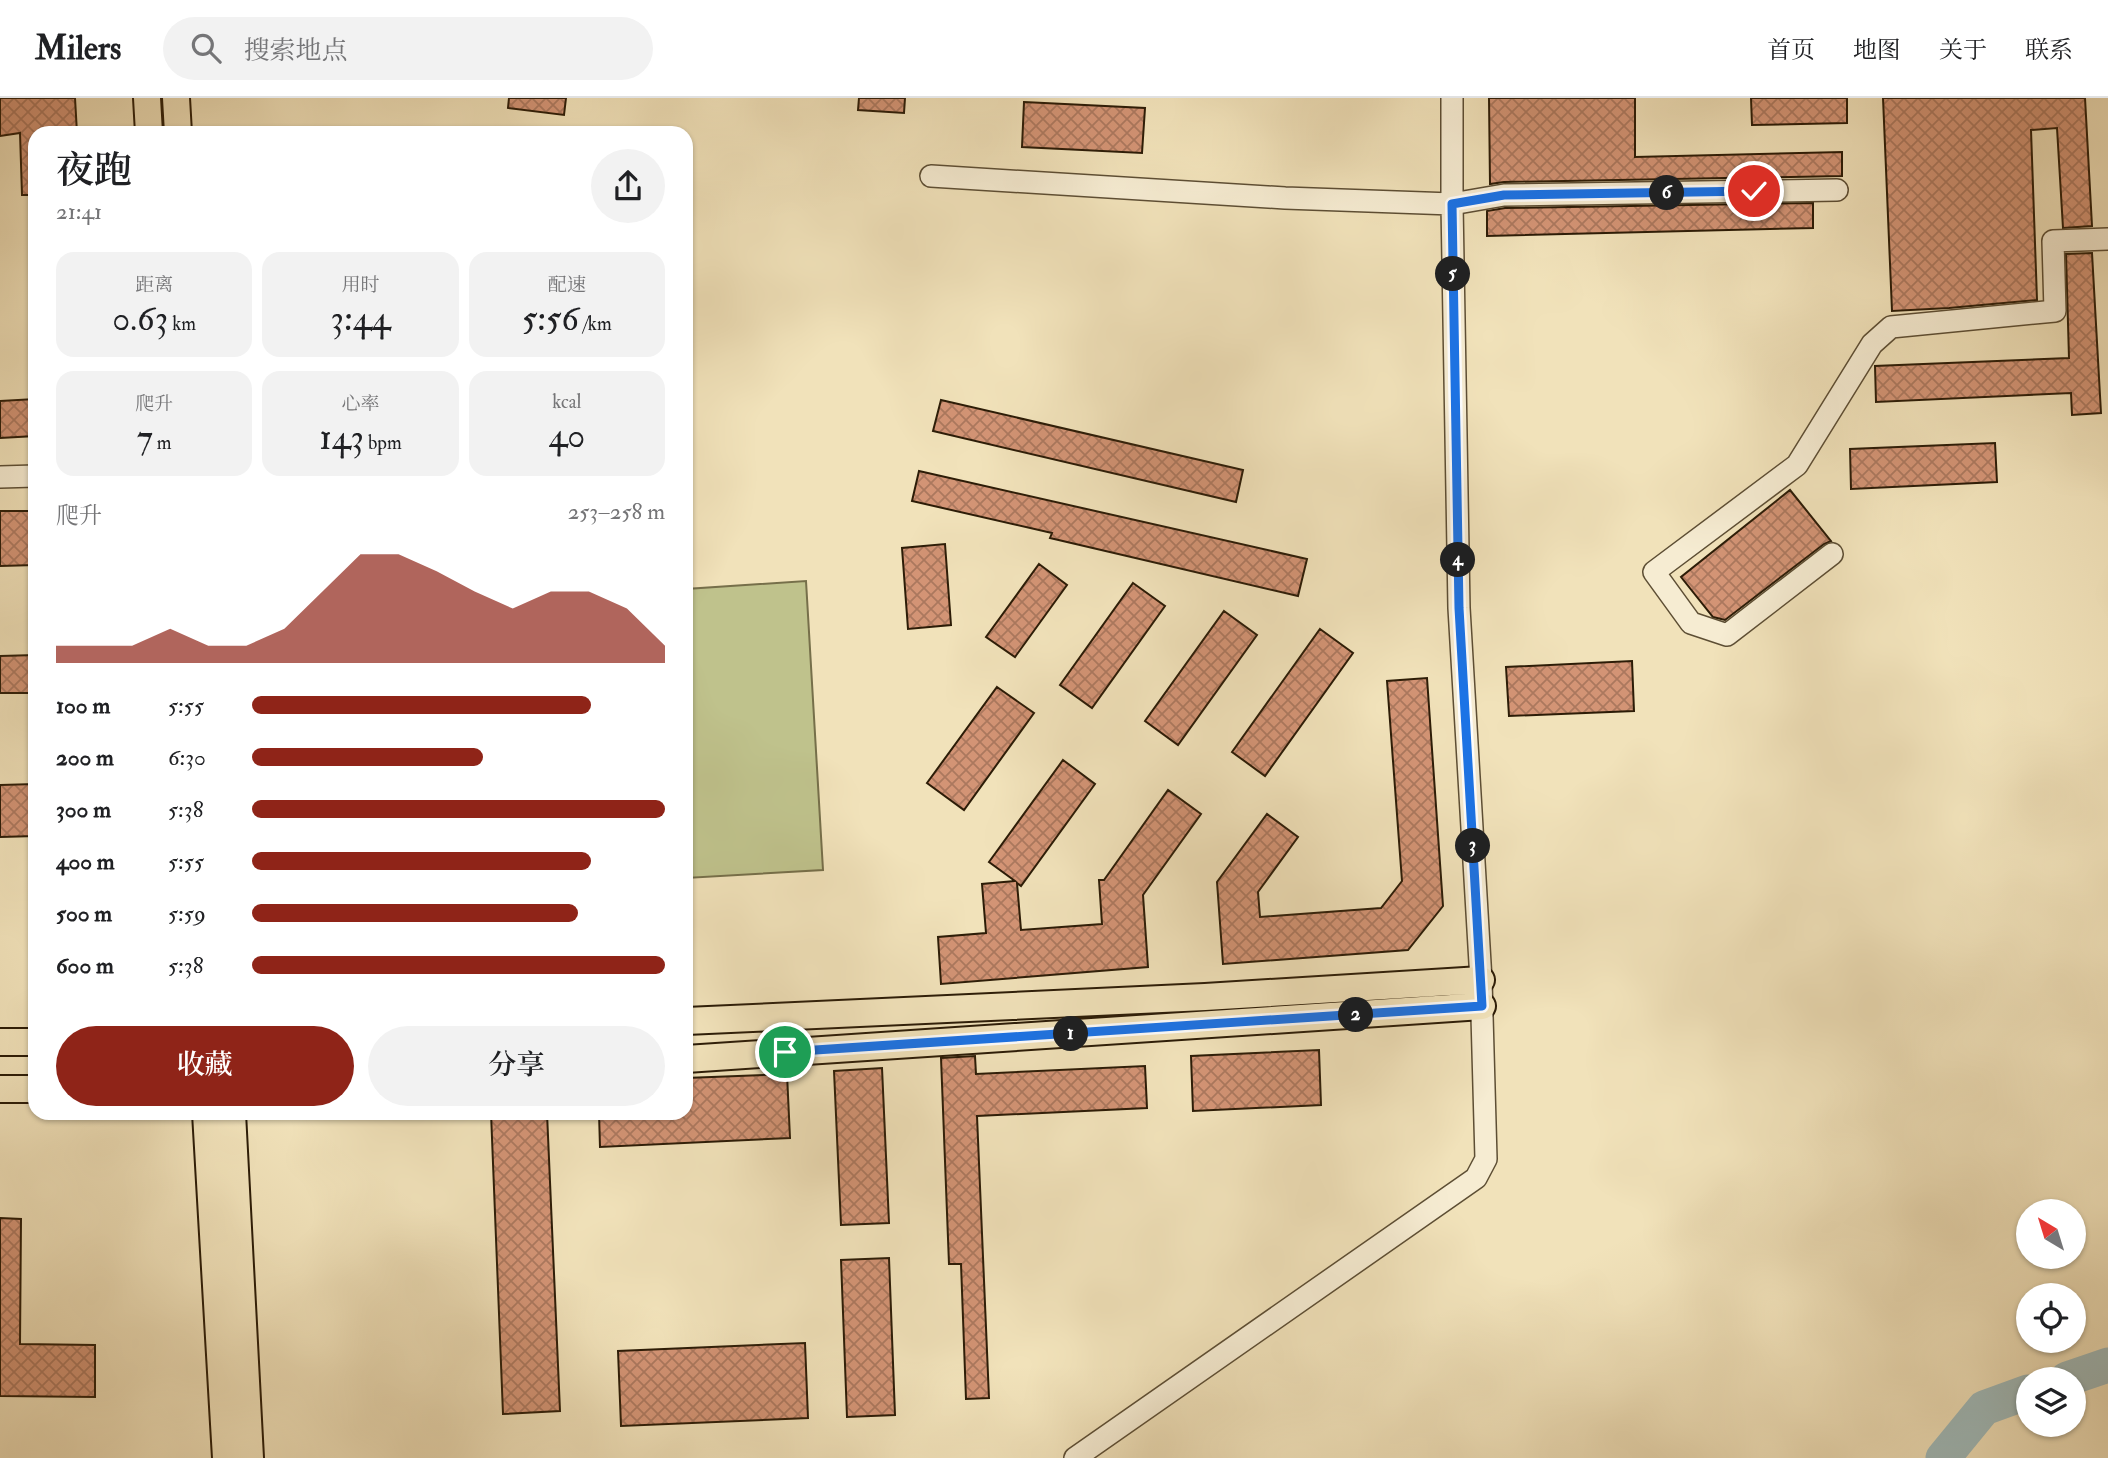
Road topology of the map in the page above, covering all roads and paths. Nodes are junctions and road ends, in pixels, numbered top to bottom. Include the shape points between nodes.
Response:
1 (147, 98) edge
2 (176, 98) edge
3 (1452, 98) edge
4 (149, 126) edge
5 (178, 126) edge
6 (931, 176) dead end
7 (1837, 190) dead end
8 (1452, 204) junction
9 (2108, 239) edge
10 (28, 476) edge
11 (0, 477) edge
12 (1832, 554) dead end
13 (1481, 980) junction
14 (1482, 1006) junction
15 (693, 1021) edge
16 (0, 1042) edge
17 (28, 1042) edge
18 (693, 1059) edge
19 (0, 1089) edge
20 (28, 1089) edge
21 (206, 1120) edge
22 (232, 1120) edge
23 (226, 1458) edge
24 (250, 1458) edge
25 (1075, 1458) edge

1 - 4 main road
2 - 5 main road
3 - 8 street
6 - 8 street
7 - 8 street via 1504,195
8 - 13 street via 1459,608
9 - 12 street via 2053,242 2055,311 1891,327 1872,344 1797,465 1654,572 1691,623 1727,635
10 - 11 street
13 - 14 street
13 - 15 main road
14 - 18 main road
14 - 25 street via 1486,1159 1476,1178
16 - 17 main road
19 - 20 main road
21 - 23 main road
22 - 24 main road

